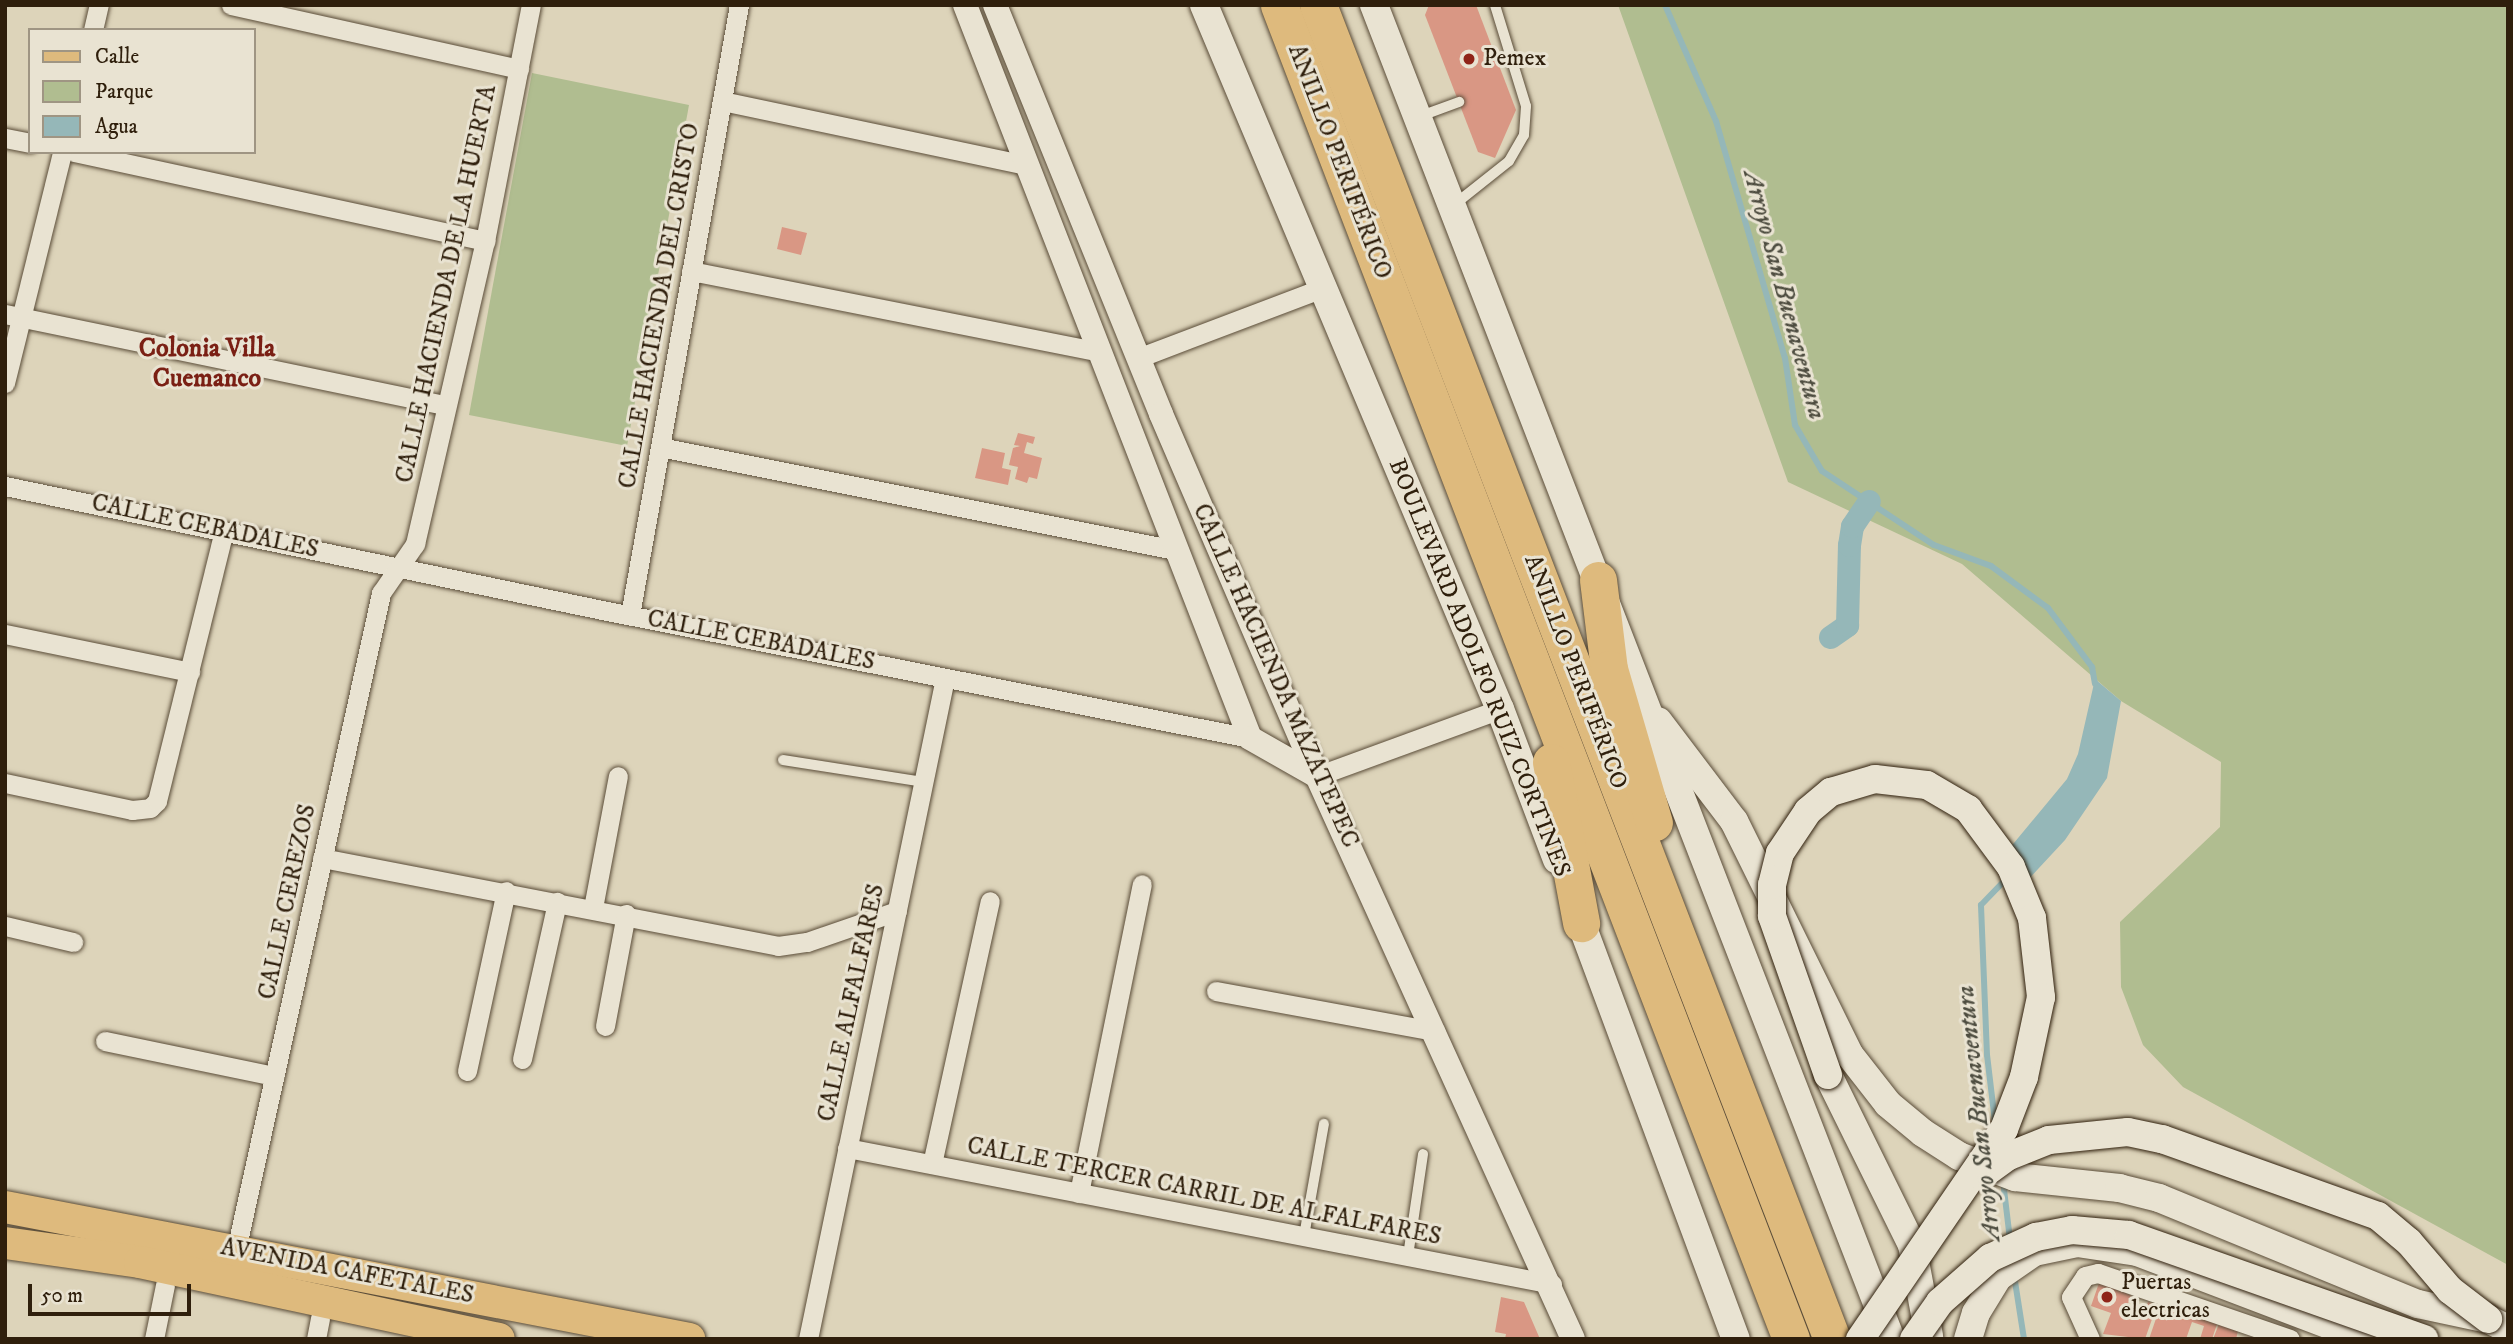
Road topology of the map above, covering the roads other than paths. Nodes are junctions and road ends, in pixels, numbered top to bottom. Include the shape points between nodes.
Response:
1 (99, 5) edge
2 (232, 5) edge
3 (531, 5) edge
4 (739, 5) edge
5 (965, 5) edge
6 (995, 5) edge
7 (1204, 5) edge
8 (1279, 5) edge
9 (1318, 5) edge
10 (1374, 5) edge
11 (1495, 5) edge
12 (93, 28) edge
13 (1015, 55) junction
14 (988, 65) junction
15 (519, 69) junction
16 (722, 101) junction
17 (1459, 103) dead end
18 (1418, 117) junction
19 (5, 138) edge
20 (28, 143) edge
21 (61, 154) edge
22 (84, 154) edge
23 (1027, 166) junction
24 (1452, 206) junction
25 (485, 241) junction
26 (691, 271) junction
27 (1322, 288) junction
28 (13, 316) edge
29 (1099, 352) junction
30 (1138, 358) junction
31 (5, 383) edge
32 (446, 405) junction
33 (1161, 414) junction
34 (1128, 428) junction
35 (660, 447) junction
36 (5, 486) edge
37 (225, 531) junction
38 (1175, 550) junction
39 (395, 567) junction
40 (1598, 580) junction
41 (630, 615) junction
42 (5, 634) edge
43 (190, 672) junction
44 (1535, 675) junction
45 (945, 678) junction
46 (1500, 709) junction
47 (1649, 710) junction
48 (1250, 738) junction
49 (783, 760) dead end
50 (618, 776) dead end
51 (1317, 776) junction
52 (924, 782) junction
53 (5, 783) edge
54 (323, 858) junction
55 (1142, 884) dead end
56 (506, 891) junction
57 (990, 901) dead end
58 (557, 902) junction
59 (593, 908) junction
60 (897, 911) junction
61 (626, 914) junction
62 (1581, 923) junction
63 (5, 926) edge
64 (1674, 927) junction
65 (73, 942) dead end
66 (1216, 991) dead end
67 (605, 1026) dead end
68 (1435, 1031) junction
69 (105, 1041) dead end
70 (522, 1059) dead end
71 (467, 1071) dead end
72 (274, 1076) junction
73 (1324, 1124) dead end
74 (846, 1148) junction
75 (1423, 1154) dead end
76 (932, 1164) junction
77 (1079, 1193) junction
78 (1961, 1194) junction
79 (5, 1207) edge
80 (1304, 1236) junction
81 (5, 1243) edge
82 (5, 1250) edge
83 (236, 1250) junction
84 (1408, 1256) junction
85 (1552, 1284) junction
86 (165, 1285) junction
87 (2498, 1324) edge
88 (318, 1328) edge
89 (154, 1339) edge
90 (418, 1339) edge
91 (499, 1339) edge
92 (689, 1339) edge
93 (808, 1339) edge
94 (1573, 1339) edge
95 (1736, 1339) edge
96 (1791, 1339) edge
97 (1832, 1339) edge
98 (1860, 1339) edge
99 (1891, 1339) edge
100 (1914, 1339) edge
101 (1930, 1339) edge
102 (1968, 1339) edge
103 (2090, 1339) edge
104 (2290, 1339) edge
105 (2366, 1339) edge
106 (2424, 1339) edge

1 - 12 street
2 - 15 street
3 - 15 street, CALLE HACIENDA DE LA HUERTA
4 - 16 street, CALLE HACIENDA DEL CRISTO
5 - 14 street, CALLE HACIENDA MAZATEPEC
6 - 13 street, CALLE HACIENDA MAZATEPEC
7 - 27 main road, BOULEVARD ADOLFO RUIZ CORTINES
8 - 44 highway, ANILLO PERIFÉRICO
9 - 64 highway, ANILLO PERIFÉRICO
10 - 18 main road
11 - 24 lane via 1526,106 1524,135 1508,161
13 - 14 street
13 - 30 street, CALLE HACIENDA MAZATEPEC
14 - 23 street, CALLE HACIENDA MAZATEPEC
15 - 25 street, CALLE HACIENDA DE LA HUERTA
16 - 23 street
16 - 26 street, CALLE HACIENDA DEL CRISTO
17 - 18 lane
18 - 24 main road
19 - 20 street
21 - 28 street
22 - 25 street
23 - 29 street, CALLE HACIENDA MAZATEPEC
24 - 40 main road
25 - 32 street, CALLE HACIENDA DE LA HUERTA
26 - 29 street
26 - 35 street, CALLE HACIENDA DEL CRISTO
27 - 30 street
27 - 46 main road, BOULEVARD ADOLFO RUIZ CORTINES
28 - 31 street
28 - 32 street
29 - 34 street, CALLE HACIENDA MAZATEPEC
30 - 33 street, CALLE HACIENDA MAZATEPEC
32 - 39 street, CALLE HACIENDA DE LA HUERTA via 415,544
33 - 34 street
33 - 51 street, CALLE HACIENDA MAZATEPEC
34 - 38 street, CALLE HACIENDA MAZATEPEC
35 - 38 street
35 - 41 street, CALLE HACIENDA DEL CRISTO
36 - 37 street, CALLE CEBADALES
37 - 39 street, CALLE CEBADALES
37 - 43 street
38 - 48 street, CALLE HACIENDA MAZATEPEC
39 - 41 street, CALLE CEBADALES
39 - 54 street, CALLE CEREZOS via 381,593
40 - 47 main road
40 - 64 highway via 1609,669 1643,777
41 - 45 street, CALLE CEBADALES
42 - 43 street
43 - 53 street via 161,791 150,808 132,810
44 - 62 highway
44 - 96 highway, ANILLO PERIFÉRICO
45 - 48 street, CALLE CEBADALES
45 - 52 street, CALLE ALFALFARES
46 - 51 street
46 - 62 main road, BOULEVARD ADOLFO RUIZ CORTINES
47 - 87 main road, bridge via 1695,763 1734,821 1836,1031 1888,1104 1941,1146 1988,1168 2033,1181 2139,1192 2418,1304
47 - 99 main road
48 - 51 street, CALLE CEBADALES
49 - 52 lane
50 - 59 street
51 - 68 street, CALLE HACIENDA MAZATEPEC
52 - 60 street, CALLE ALFALFARES
54 - 56 street
54 - 72 street, CALLE CEREZOS
55 - 77 street
56 - 58 street
56 - 71 street
57 - 76 street
58 - 59 street
58 - 70 street
59 - 61 street
60 - 61 street via 807,942 778,946
60 - 74 street, CALLE ALFALFARES
61 - 67 street
62 - 95 main road, BOULEVARD ADOLFO RUIZ CORTINES
63 - 65 street
64 - 97 highway, ANILLO PERIFÉRICO
66 - 68 street
68 - 85 street, CALLE HACIENDA MAZATEPEC
69 - 72 street
72 - 83 street, CALLE CEREZOS
73 - 80 lane
74 - 76 street, CALLE TERCER CARRIL DE ALFALFARES
74 - 93 street, CALLE ALFALFARES
75 - 84 lane
76 - 77 street, CALLE TERCER CARRIL DE ALFALFARES
77 - 80 street, CALLE TERCER CARRIL DE ALFALFARES
78 - 87 main road, bridge via 1994,1165 2049,1140 2144,1134 2369,1211 2395,1228 2450,1290
78 - 98 main road, bridge
78 - 101 main road, bridge via 1995,1146 2024,1077 2037,1024 2040,970 2023,892 1997,843 1968,809 1927,785 1884,779 1838,789 1808,811 1780,852 1772,885 1772,916 1828,1075 1912,1245
79 - 83 main road, AVENIDA CAFETALES
80 - 84 street, CALLE TERCER CARRIL DE ALFALFARES
81 - 91 main road via 141,1262
82 - 86 main road, AVENIDA CAFETALES
83 - 92 main road, AVENIDA CAFETALES
84 - 85 street, CALLE TERCER CARRIL DE ALFALFARES
85 - 94 street, CALLE HACIENDA MAZATEPEC
86 - 88 main road, AVENIDA CAFETALES
86 - 89 street
88 - 90 main road, AVENIDA CAFETALES
100 - 106 main road, bridge via 1940,1302 1990,1258 2036,1237 2072,1230 2129,1235
102 - 105 main road via 1976,1313 1998,1277 2022,1258 2047,1248 2095,1244 2137,1252
103 - 104 street via 2071,1297 2085,1276 2098,1273

